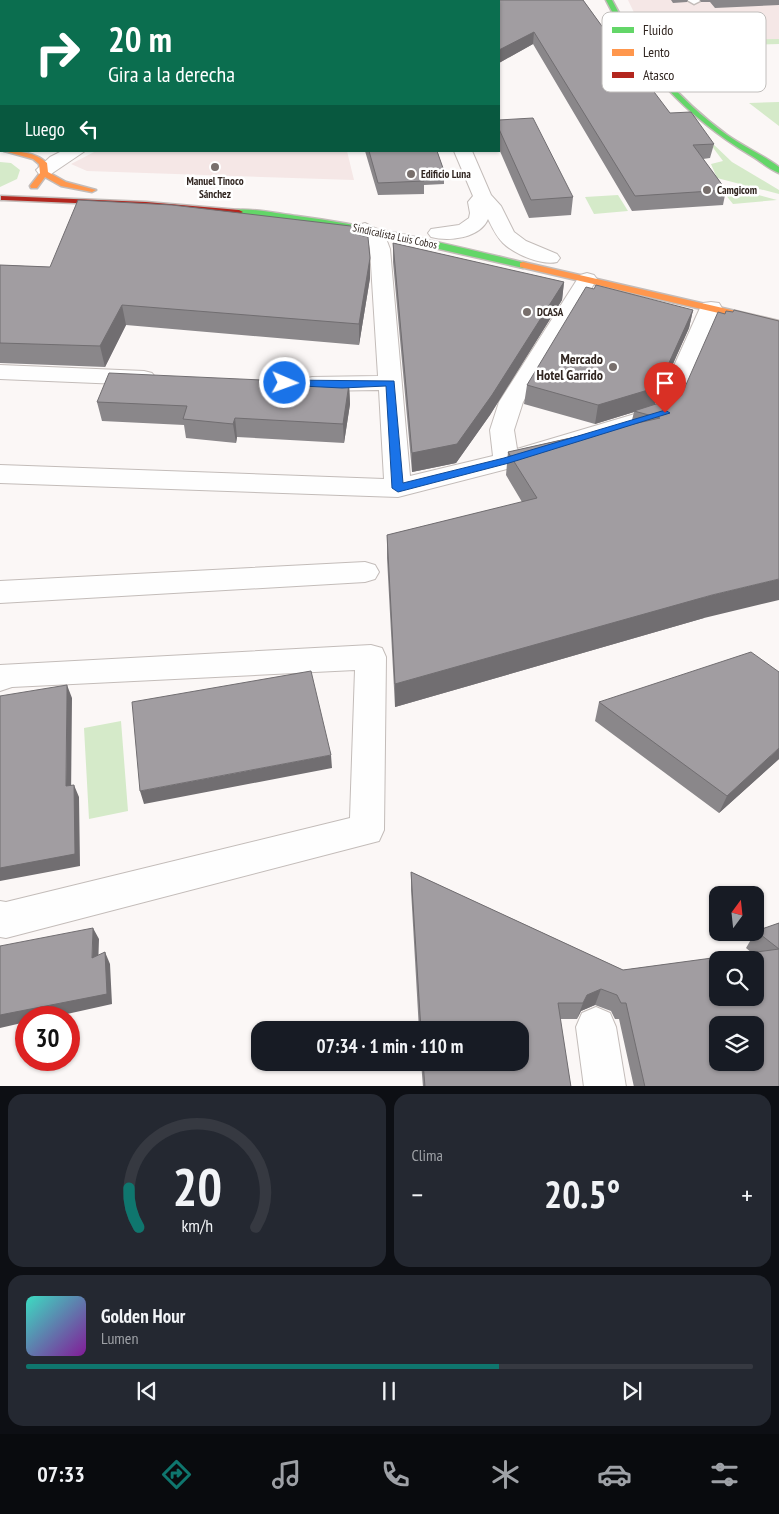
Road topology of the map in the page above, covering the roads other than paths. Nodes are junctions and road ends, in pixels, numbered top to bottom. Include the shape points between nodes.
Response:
1 (609, 0) edge
2 (614, 12) edge
3 (671, 92) edge
4 (0, 152) edge
5 (11, 152) edge
6 (74, 152) edge
7 (463, 152) edge
8 (774, 164) edge
9 (779, 170) edge
10 (45, 172) junction
11 (482, 198) junction
12 (2, 199) edge
13 (365, 229) junction
14 (438, 233) junction
15 (476, 242) dead end
16 (503, 248) dead end
17 (555, 260) joint
18 (586, 279) junction
19 (711, 308) junction
20 (779, 324) edge
21 (0, 372) edge
22 (166, 378) edge
23 (293, 383) edge
24 (391, 383) junction
25 (506, 461) junction
26 (0, 474) edge
27 (398, 488) junction
28 (365, 572) dead end
29 (0, 592) edge
30 (0, 679) edge
31 (0, 919) edge
32 (596, 1027) dead end
33 (605, 1086) edge

1 - 2 main road
3 - 8 main road via 722,134
4 - 5 main road
5 - 10 main road, Sindicalista Luis Cobos via 35,157 43,163
6 - 10 street via 56,161
7 - 11 street
8 - 9 main road
10 - 12 main road via 31,188
10 - 14 main road, Sindicalista Luis Cobos via 64,184 80,188 284,205
11 - 14 street via 477,202 478,221 464,231
11 - 17 street via 489,202 511,241
12 - 13 main road, Sindicalista Luis Cobos via 222,210
13 - 18 main road, Sindicalista Luis Cobos
13 - 24 street via 377,237 380,249
14 - 15 main road, Sindicalista Luis Cobos
16 - 17 main road
18 - 19 main road, Sindicalista Luis Cobos
18 - 25 street via 511,402 502,430
19 - 20 main road, Sindicalista Luis Cobos
19 - 25 street via 665,413
21 - 22 street
23 - 24 street
24 - 27 street
25 - 27 street
26 - 27 street
28 - 29 street
30 - 31 street via 6,675 371,657 368,830
32 - 33 street

